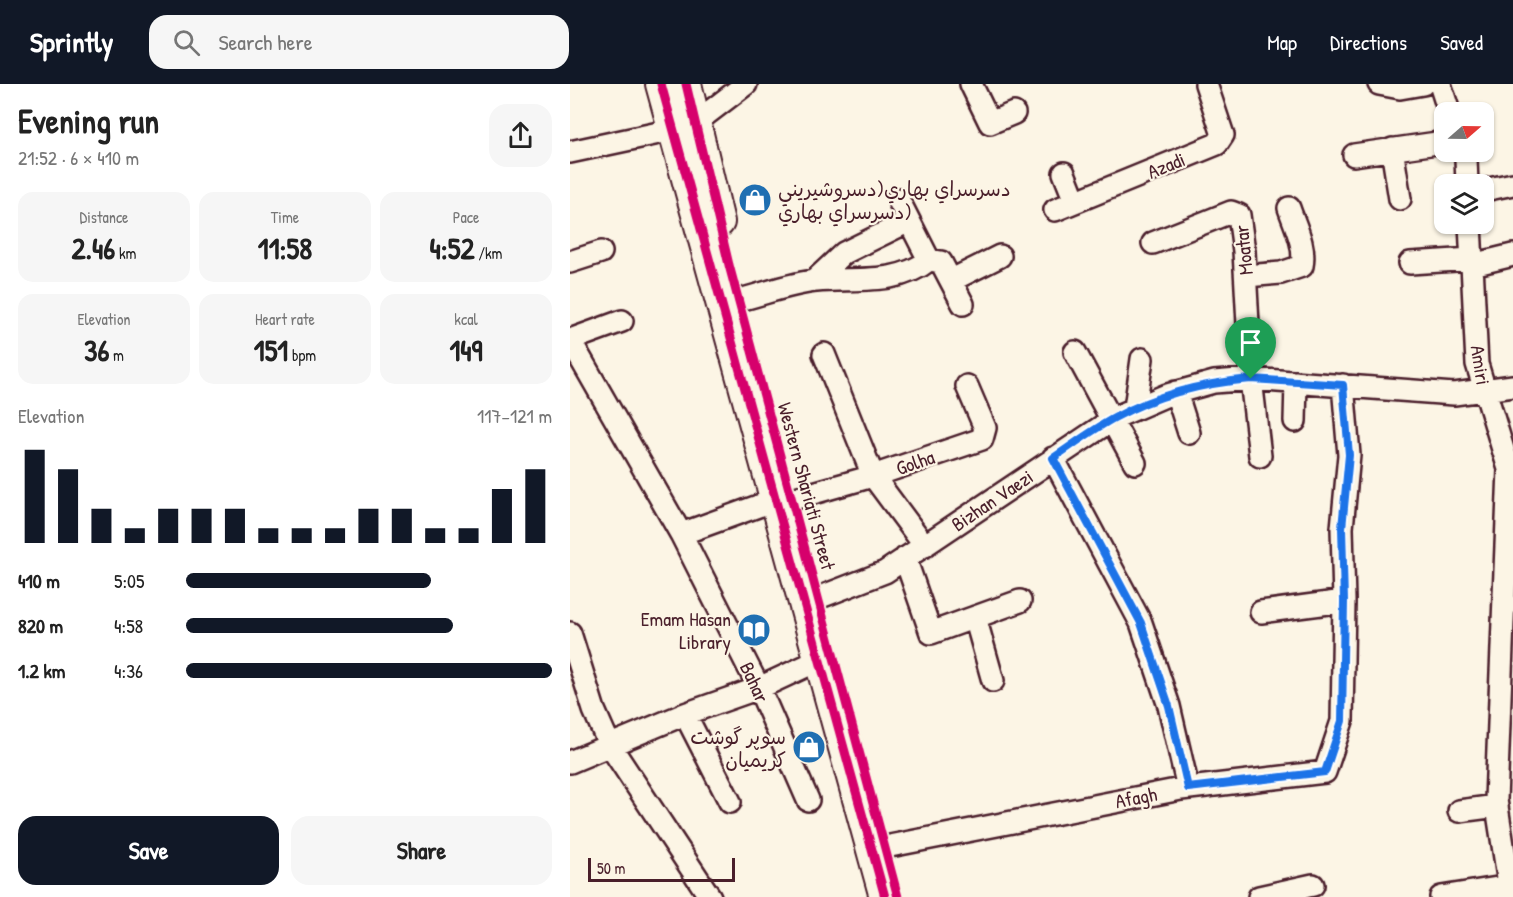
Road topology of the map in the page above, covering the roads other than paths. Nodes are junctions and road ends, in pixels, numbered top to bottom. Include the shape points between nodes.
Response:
1 (661, 84) edge
2 (686, 84) edge
3 (746, 84) edge
4 (970, 84) edge
5 (1206, 84) edge
6 (1378, 84) edge
7 (1424, 84) edge
8 (1440, 84) edge
9 (1446, 102) edge
10 (1014, 113) dead end
11 (684, 126) junction
12 (1434, 143) edge
13 (1392, 149) junction
14 (570, 152) edge
15 (1354, 155) dead end
16 (1064, 172) dead end
17 (1513, 184) edge
18 (1494, 188) edge
19 (898, 199) dead end
20 (1400, 199) dead end
21 (1075, 201) junction
22 (1288, 208) dead end
23 (1055, 210) dead end
24 (909, 221) junction
25 (1471, 234) edge
26 (1153, 243) dead end
27 (601, 252) dead end
28 (1513, 255) edge
29 (1000, 256) dead end
30 (929, 260) junction
31 (570, 262) edge
32 (1410, 262) dead end
33 (1472, 262) junction
34 (1246, 276) junction
35 (952, 280) junction
36 (814, 281) junction
37 (739, 300) junction
38 (963, 304) dead end
39 (622, 321) dead end
40 (570, 340) edge
41 (1074, 352) dead end
42 (824, 354) dead end
43 (1142, 359) dead end
44 (1251, 379) junction
45 (1296, 382) junction
46 (1343, 385) junction
47 (967, 386) dead end
48 (1513, 386) edge
49 (1484, 390) junction
50 (1176, 392) junction
51 (1135, 408) junction
52 (1111, 420) junction
53 (1295, 421) dead end
54 (1189, 433) dead end
55 (1260, 456) dead end
56 (1053, 458) junction
57 (1136, 463) dead end
58 (873, 476) junction
59 (784, 499) junction
60 (1510, 517) edge
61 (681, 534) junction
62 (925, 546) junction
63 (905, 558) junction
64 (818, 598) junction
65 (1508, 600) edge
66 (1020, 601) dead end
67 (1344, 601) junction
68 (1261, 612) dead end
69 (975, 617) junction
70 (570, 633) edge
71 (819, 660) junction
72 (993, 681) dead end
73 (759, 688) junction
74 (685, 714) junction
75 (609, 744) junction
76 (570, 762) edge
77 (1188, 788) junction
78 (808, 800) dead end
79 (729, 802) dead end
80 (1497, 806) junction
81 (1459, 810) dead end
82 (885, 847) junction
83 (1313, 885) dead end
84 (1510, 892) edge
85 (1270, 896) edge
86 (710, 897) edge
87 (885, 897) edge
88 (898, 897) edge
89 (1441, 897) edge

1 - 11 main road, Western Shariati Street
2 - 11 main road, Western Shariati Street
3 - 11 street
4 - 10 street via 990,123
5 - 21 street, Azadi via 1223,135 1217,144
6 - 7 street via 1400,88
8 - 9 street
11 - 14 street
11 - 37 main road, Western Shariati Street
11 - 59 main road, Western Shariati Street
12 - 13 street
13 - 15 street
13 - 20 street
16 - 21 street
17 - 18 street
19 - 24 street
21 - 23 street, Azadi
22 - 34 street via 1304,257 1302,266 1281,273
24 - 30 street
24 - 36 street via 844,253
25 - 33 street, Amiri
26 - 34 street, Moatar via 1235,212 1239,214
27 - 31 street
28 - 33 street
29 - 35 street
30 - 35 street via 941,262
30 - 36 street via 916,270 885,279
32 - 33 street
33 - 49 street, Amiri via 1477,364
34 - 44 street, Moatar
35 - 38 street
36 - 37 street
37 - 59 main road, Western Shariati Street
39 - 40 street
40 - 61 street, Bahar
41 - 52 street
42 - 58 street
43 - 51 street
44 - 45 street, Bizhan Vaezi
44 - 50 street, Bizhan Vaezi via 1214,382
44 - 55 street, Moatar
45 - 46 street, Bizhan Vaezi
45 - 53 street
46 - 49 street, Bizhan Vaezi via 1454,394
46 - 67 street via 1349,455 1342,528
47 - 58 street, Golha via 985,428 982,439
48 - 49 street, Bizhan Vaezi
49 - 60 street, Amiri via 1509,469
50 - 51 street, Bizhan Vaezi
50 - 54 street
51 - 52 street, Bizhan Vaezi
52 - 56 street, Bizhan Vaezi
52 - 57 street
56 - 62 street, Bizhan Vaezi
56 - 77 street via 1141,623 1169,706
58 - 59 street, Golha
58 - 62 street
59 - 61 street
59 - 64 main road, Western Shariati Street
59 - 71 main road, Western Shariati Street
60 - 65 street, Amiri
61 - 73 street, Bahar
62 - 63 street, Bizhan Vaezi
63 - 64 street, Bizhan Vaezi via 885,572
63 - 69 street via 931,633
64 - 82 main road, Western Shariati Street
65 - 80 street, Amiri
66 - 69 street
67 - 68 street
67 - 77 street, Afagh via 1342,721 1325,772
69 - 72 street
70 - 75 street
71 - 73 street
71 - 87 main road, Western Shariati Street
73 - 74 street
73 - 78 street, Bahar
74 - 75 street
74 - 79 street
75 - 76 street
75 - 86 street
77 - 82 street, Afagh
80 - 81 street
80 - 84 street, Amiri
82 - 88 main road, Western Shariati Street
83 - 85 street
84 - 89 street

